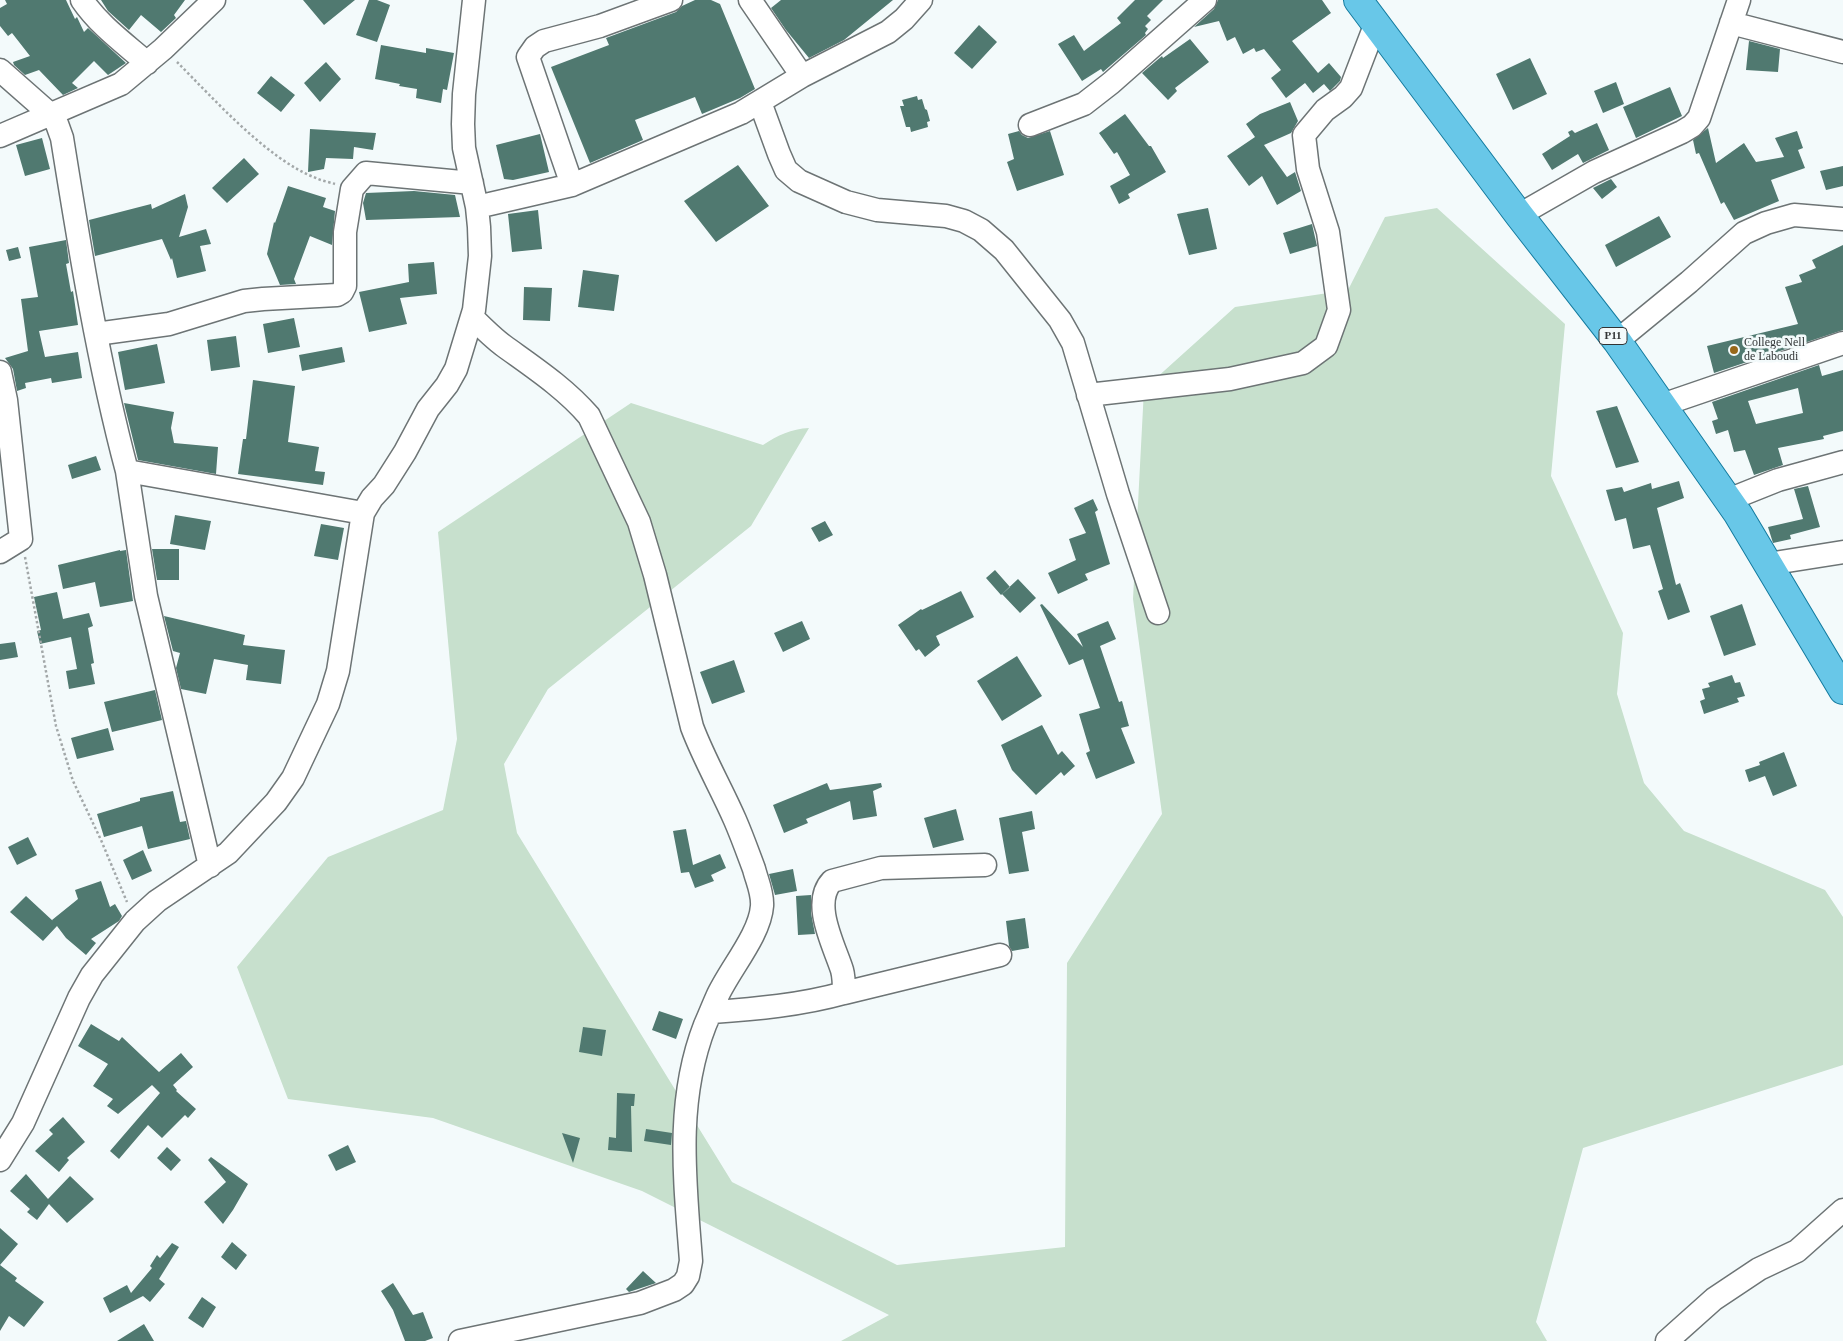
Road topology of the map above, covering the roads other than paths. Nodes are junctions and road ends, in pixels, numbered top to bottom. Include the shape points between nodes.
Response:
1 (82, 0) edge
2 (214, 0) edge
3 (474, 0) edge
4 (671, 0) edge
5 (750, 0) edge
6 (921, 0) edge
7 (1204, 0) edge
8 (1358, 0) edge
9 (1738, 0) edge
10 (1376, 23) junction
11 (1731, 23) junction
12 (1843, 52) edge
13 (155, 56) junction
14 (0, 70) edge
15 (802, 76) junction
16 (760, 102) junction
17 (51, 115) junction
18 (1030, 125) dead end
19 (0, 136) edge
20 (472, 183) junction
21 (572, 185) junction
22 (477, 207) junction
23 (1519, 214) junction
24 (1843, 219) edge
25 (472, 317) junction
26 (96, 334) junction
27 (1617, 340) junction
28 (1843, 343) edge
29 (0, 372) edge
30 (1088, 395) junction
31 (1662, 405) junction
32 (1843, 462) edge
33 (127, 471) junction
34 (1728, 500) junction
35 (363, 513) junction
36 (0, 552) edge
37 (1843, 552) edge
38 (1768, 564) junction
39 (1158, 613) dead end
40 (1843, 690) edge
41 (985, 865) dead end
42 (210, 866) junction
43 (1000, 955) dead end
44 (844, 993) junction
45 (712, 1012) junction
46 (0, 1160) edge
47 (1843, 1210) edge
48 (460, 1341) edge
49 (1667, 1341) edge

1 - 13 street via 104,26
2 - 13 street
3 - 20 street via 463,124 464,148
4 - 21 street via 544,42 535,47 528,57
5 - 15 street
6 - 15 street via 888,32
7 - 18 street via 1111,84 1084,104
8 - 10 main road, P11
9 - 11 street
10 - 23 main road, P11
10 - 30 street via 1351,88 1325,110 1304,135 1308,169 1328,232 1339,310 1326,346 1303,363 1230,379
11 - 12 street
11 - 23 street via 1699,118 1692,126 1594,172
13 - 17 street via 120,84
14 - 17 street
15 - 16 street
16 - 21 street
16 - 30 street via 786,170 798,181 846,202 877,210 946,216 982,230 1004,250 1060,320 1073,343
17 - 19 street
17 - 26 street via 62,138
20 - 22 street
20 - 26 street via 366,173 352,189 345,232 345,286 337,295 244,302 170,324
21 - 22 street
22 - 25 street via 480,256
23 - 27 main road, P11
24 - 27 street via 1794,215 1744,233
25 - 35 street via 456,369
25 - 45 street via 589,416 639,522 692,727 739,829 762,894 758,925 717,997
26 - 33 street
27 - 31 main road, P11
28 - 31 street
29 - 36 street via 21,539
30 - 39 street
31 - 34 main road, P11
32 - 34 street via 1778,480
33 - 35 street
33 - 42 street via 146,596
34 - 38 main road, P11
35 - 42 street via 338,671 328,704 293,778 276,802 228,853
37 - 38 street
38 - 40 main road, P11
41 - 44 street via 881,868 832,881 827,886 824,913 842,972
42 - 46 street via 157,901 135,921 88,982 23,1123
43 - 44 street
44 - 45 street via 756,1009
45 - 48 street via 705,1024 692,1069 686,1105 683,1163 691,1261 688,1276 682,1284 640,1303
47 - 49 street via 1797,1251 1759,1269 1714,1299

